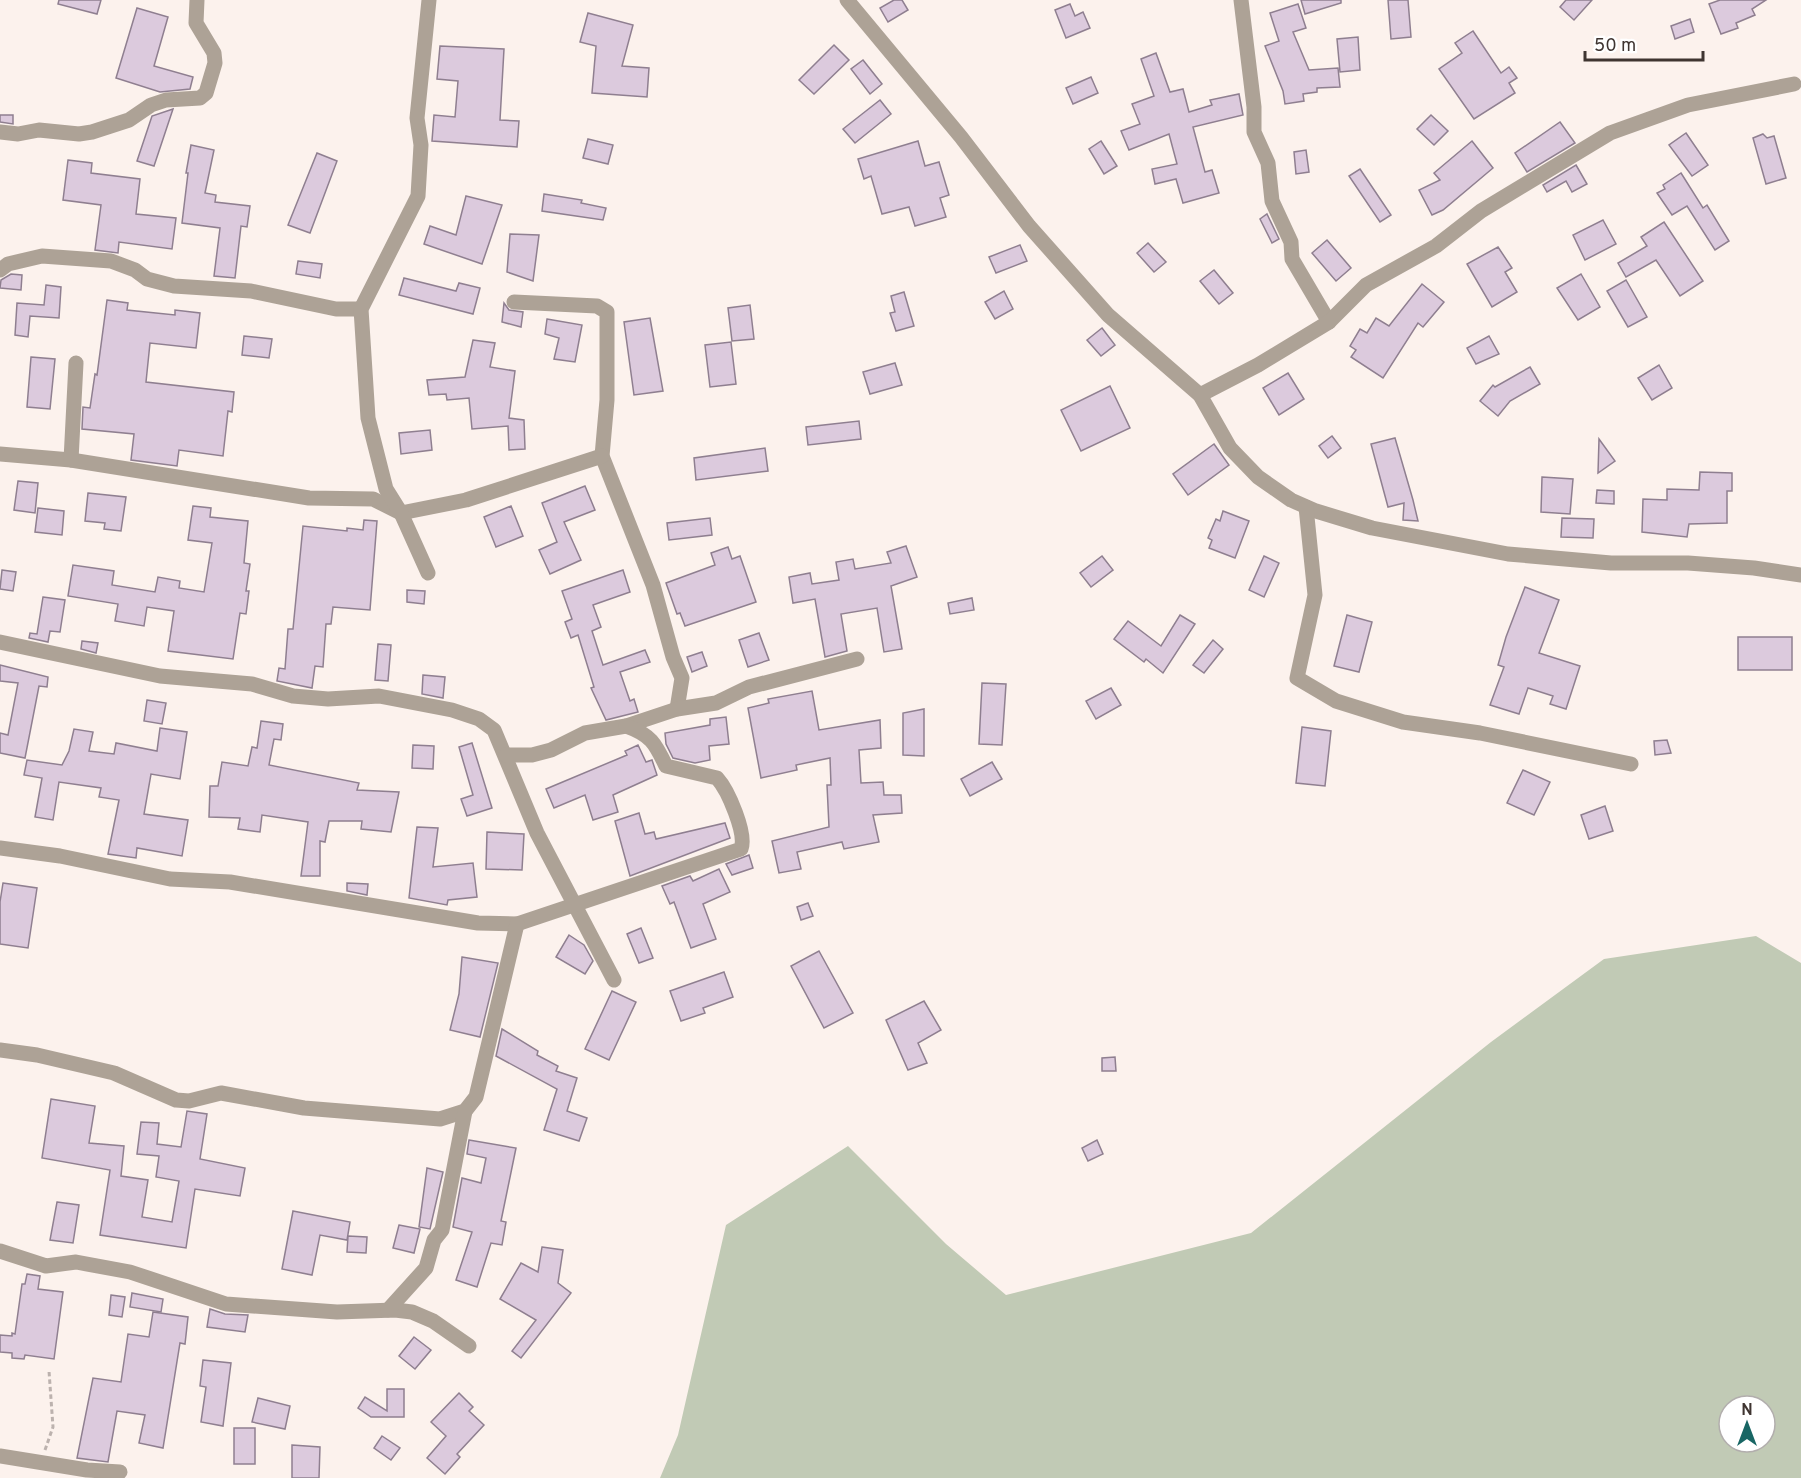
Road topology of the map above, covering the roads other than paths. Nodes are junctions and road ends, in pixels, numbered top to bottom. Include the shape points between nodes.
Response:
1 (197, 0) edge
2 (429, 0) edge
3 (847, 0) edge
4 (1241, 0) edge
5 (1794, 84) dead end
6 (0, 132) edge
7 (0, 270) edge
8 (514, 302) dead end
9 (361, 309) junction
10 (1329, 322) junction
11 (76, 363) dead end
12 (1200, 395) junction
13 (0, 454) edge
14 (602, 456) junction
15 (71, 460) junction
16 (1306, 507) junction
17 (401, 513) junction
18 (428, 573) dead end
19 (1801, 575) edge
20 (0, 642) edge
21 (857, 659) dead end
22 (682, 678) junction
23 (703, 705) junction
24 (677, 709) junction
25 (626, 726) junction
26 (506, 755) junction
27 (1631, 764) dead end
28 (0, 848) edge
29 (575, 902) junction
30 (517, 924) junction
31 (614, 980) dead end
32 (0, 1050) edge
33 (465, 1111) junction
34 (0, 1251) edge
35 (388, 1310) junction
36 (469, 1346) dead end
37 (0, 1456) edge
38 (120, 1472) dead end

1 - 6 street via 196,23 210,44 215,63 206,93 200,98 166,100 129,120 92,132
2 - 9 street via 417,118 422,145 418,196
3 - 12 street via 962,137 1029,226 1108,315
4 - 10 street via 1254,132 1268,163 1272,201 1292,242 1293,259
5 - 10 street via 1688,105 1610,133 1481,211 1436,246 1366,285
7 - 9 street via 8,264 42,256 111,261 147,279 174,286 251,291 336,309
8 - 14 street via 597,306 607,312
9 - 17 street via 368,418 386,489
10 - 12 street
11 - 15 street
12 - 16 street via 1230,448 1258,477
13 - 15 street
14 - 17 street via 466,500
14 - 22 street via 652,585
15 - 17 street via 309,498 373,499
16 - 19 street via 1372,528 1508,554 1611,563 1688,563
16 - 27 street via 1315,595 1297,678 1336,701 1403,722 1480,733
17 - 18 street
20 - 26 street via 160,676 252,684 293,696 379,696 452,710 479,718 494,730
21 - 23 street via 749,687
22 - 23 street
22 - 24 street
23 - 24 street
24 - 25 street
25 - 26 street via 585,733 532,755
25 - 29 street via 643,732 653,741 666,766 717,778 739,821 744,842 741,849
26 - 29 street via 537,833
28 - 30 street via 170,879 230,882 478,923
29 - 30 street
29 - 31 street
30 - 33 street via 476,1097
32 - 33 street via 114,1073 176,1100 221,1093 304,1108 426,1119 450,1118
33 - 35 street via 442,1230 434,1240 426,1268
34 - 35 street via 46,1266 76,1262 130,1272 226,1304 337,1312
35 - 36 street via 412,1312 433,1321
37 - 38 street

